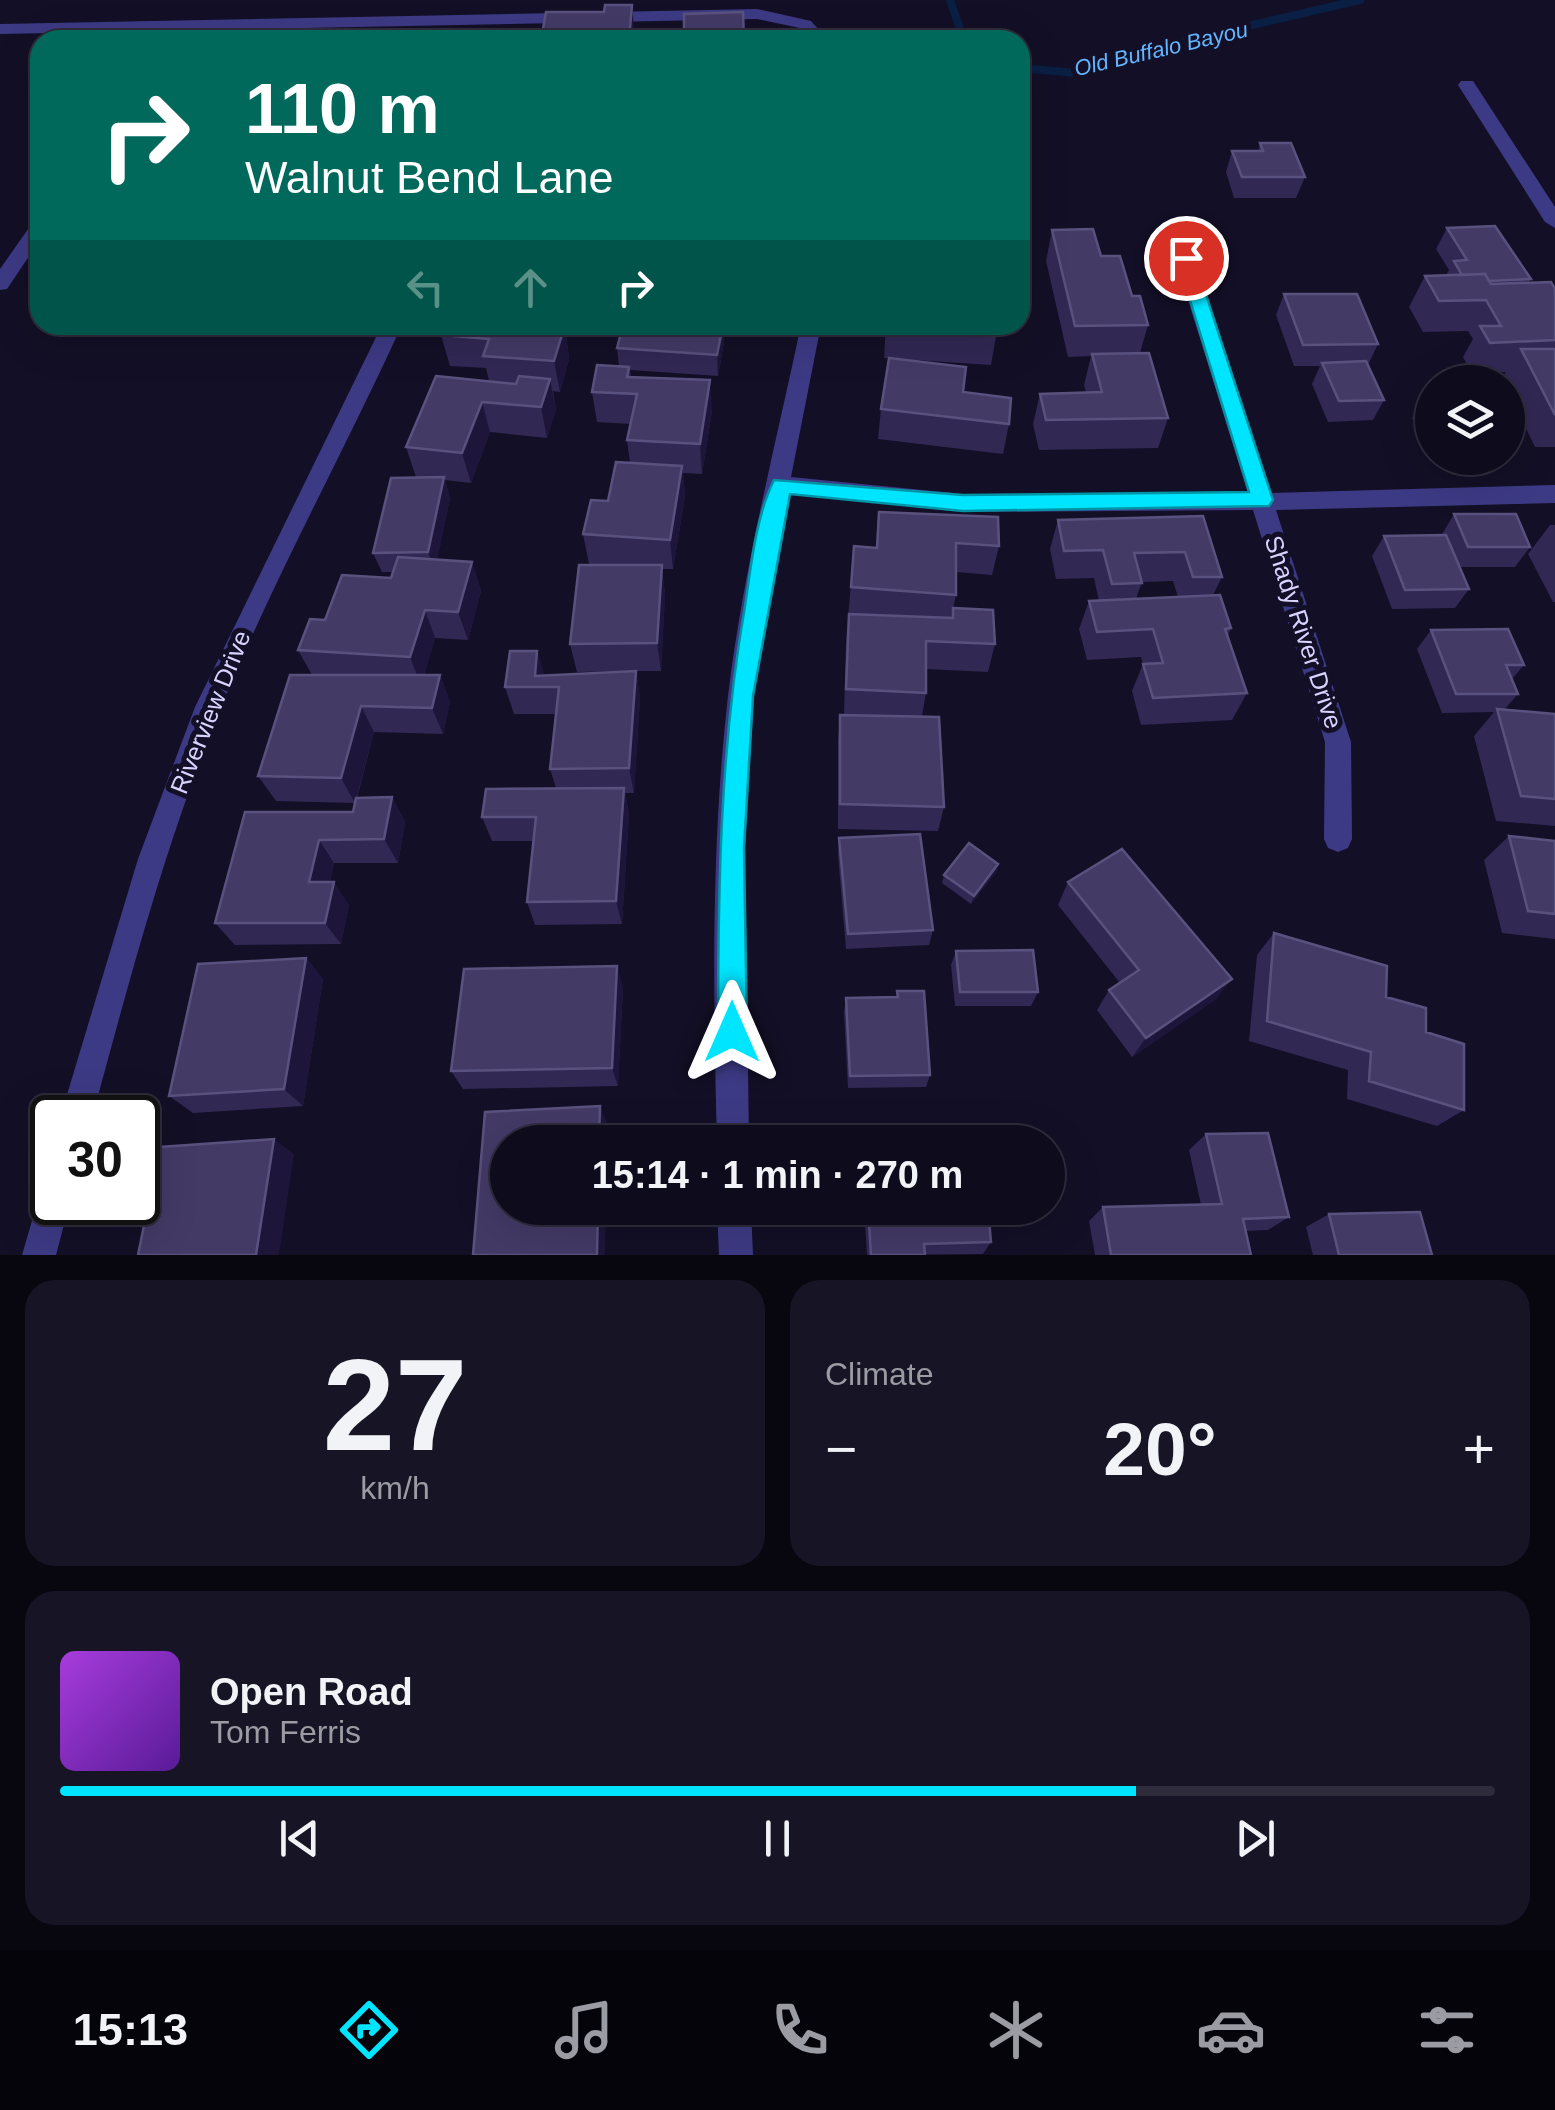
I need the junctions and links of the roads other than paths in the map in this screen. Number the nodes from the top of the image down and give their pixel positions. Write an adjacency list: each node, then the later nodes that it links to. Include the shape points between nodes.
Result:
1 (482, 19): 3 (street); 4 (street); 5 (street, via 756,14)
2 (0, 30): 6 (street)
3 (220, 30)
4 (480, 30)
5 (810, 30)
6 (30, 31)
7 (1466, 85): 8 (street)
8 (1555, 222)
9 (30, 240): 11 (street)
10 (1186, 258): 16 (street, Shady River Drive)
11 (0, 284)
12 (387, 335): 18 (street, Riverview Drive, via 208,706 137,897)
13 (809, 335): 14 (street)
14 (782, 485): 16 (street, via 963,503); 19 (street, via 741,696 731,848)
15 (1555, 494): 16 (street)
16 (1262, 500): 17 (street, Shady River Drive, via 1338,742)
17 (1338, 839)
18 (82, 1095)
19 (734, 1125)
20 (46, 1225): 22 (street)
21 (735, 1225): 23 (street)
22 (38, 1255)
23 (736, 1255)

